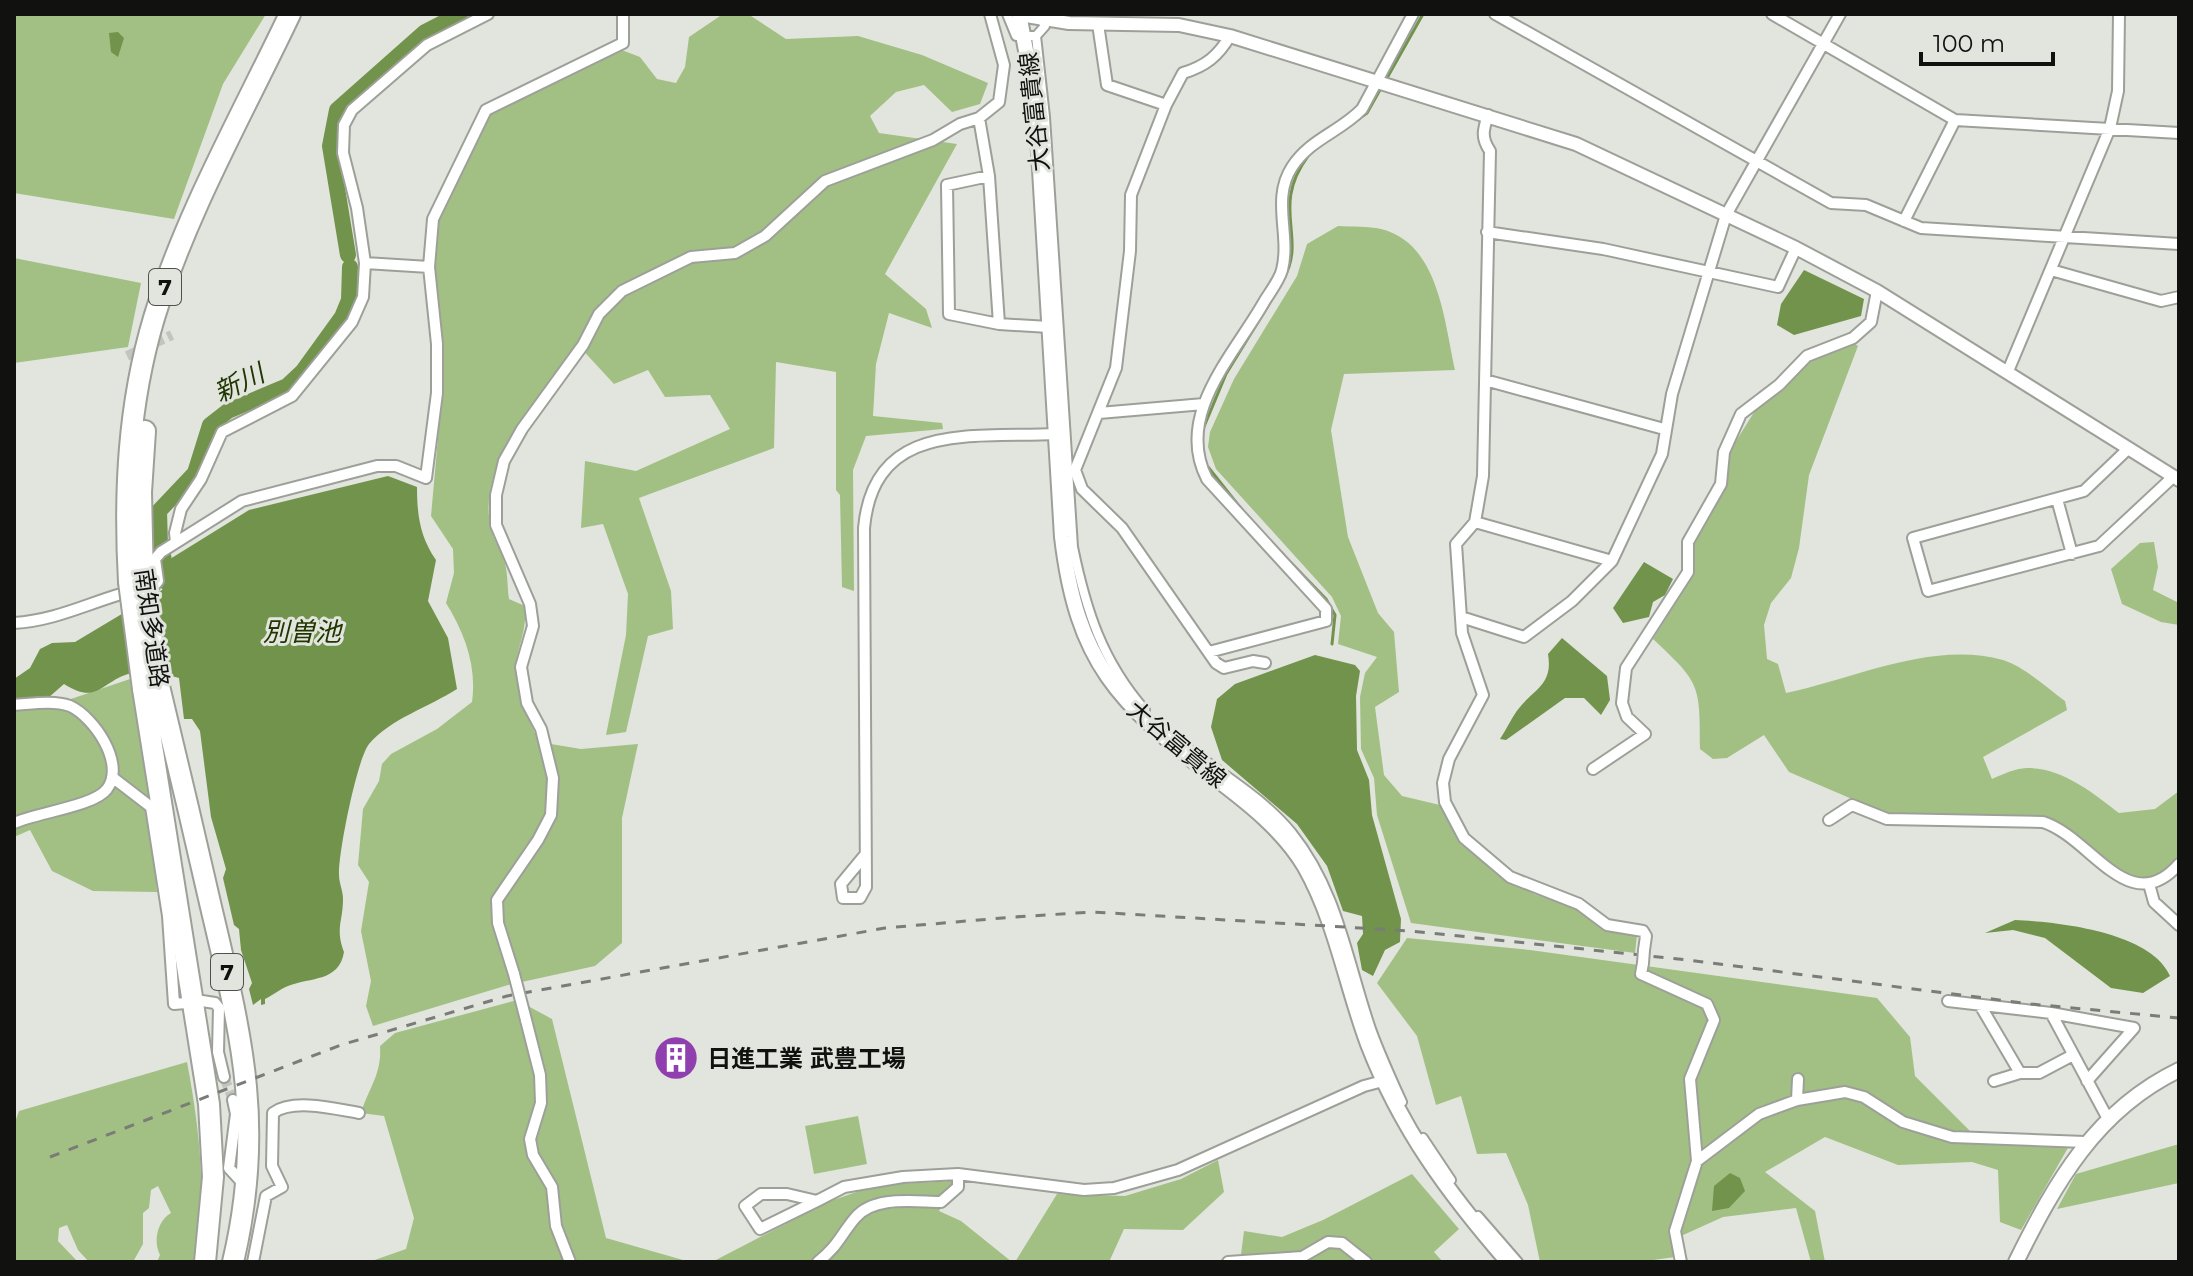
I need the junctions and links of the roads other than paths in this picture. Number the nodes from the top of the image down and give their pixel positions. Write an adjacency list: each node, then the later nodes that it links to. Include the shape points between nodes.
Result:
1 (290, 14): 54 (highway, 南知多道路 / 7, via 194,218 154,320 129,451 126,504)
2 (303, 14): 54 (highway, 南知多道路 / 7, via 204,225 170,314 147,408)
3 (488, 14): 33 (street, via 427,45 352,110 344,125 343,153)
4 (623, 14): 34 (street, via 623,43 486,110 433,219)
5 (990, 14): 21 (street, via 1004,65 1004,88 999,102)
6 (1007, 14): 15 (street, via 1016,36)
7 (1017, 14): 13 (street); 15 (main road, 大谷富貴線)
8 (1413, 14): 18 (street)
9 (1495, 14): 25 (street)
10 (1772, 14): 17 (street)
11 (1840, 14): 17 (street)
12 (2119, 14): 23 (street, via 2118,91)
13 (1040, 16): 14 (street); 15 (street, via 1045,26)
14 (1098, 24): 16 (street, via 1169,24); 19 (street, via 1107,85)
15 (1031, 36): 40 (main road, 大谷富貴線); 99 (street, via 1045,117 1073,547 1085,608 1125,687 1154,720 1255,797 1291,832 1317,870 1371,1028 1409,1118 1468,1204)
16 (1230, 36): 18 (street); 19 (street, via 1220,53 1183,73)
17 (1823, 43): 22 (street); 25 (street)
18 (1376, 83): 20 (street); 43 (street, via 1351,120 1306,148 1291,169 1282,195 1281,272)
19 (1166, 105): 44 (street, via 1131,195 1116,368)
20 (1488, 115): 27 (street, via 1576,144); 29 (street, via 1483,131 1490,151)
21 (979, 118): 26 (street); 94 (street, bridge, via 825,181 765,236 735,253 691,257 622,291 599,314 504,461 496,525 530,604 533,626 521,667 527,703 541,729 553,778 551,815 497,900 498,923 540,1075 541,1103 531,1147 552,1187 556,1226)
22 (1955, 120): 23 (street); 28 (street)
23 (2110, 128): 24 (street); 30 (street)
24 (2179, 133)
25 (1756, 162): 27 (street); 28 (street, via 1831,203 1866,205)
26 (989, 176): 39 (street); 39 (street, via 947,185 949,314)
27 (1726, 215): 32 (street); 36 (street)
28 (1904, 221): 30 (street, via 1921,228)
29 (1487, 232): 36 (street, via 1603,249); 42 (street)
30 (2065, 235): 31 (street); 35 (street)
31 (2179, 244)
32 (1796, 248): 36 (street, via 1778,287); 37 (street)
33 (365, 263): 34 (street); 51 (street, via 358,309 321,364 292,396 222,432 181,509)
34 (429, 267): 51 (street, via 437,393 426,478 396,466 377,466 242,501)
35 (2051, 270): 38 (street, via 2161,301); 41 (street)
36 (1707, 273): 45 (street)
37 (1877, 291): 41 (street); 61 (street, via 1871,322 1853,338 1807,356 1741,414 1724,452 1721,484 1688,542 1688,572 1626,668 1622,703 1627,717 1645,734)
38 (2179, 297)
39 (999, 324): 40 (street)
40 (1049, 327): 46 (main road, 大谷富貴線)
41 (2008, 371): 47 (street)
42 (1485, 380): 45 (street); 50 (street, via 1483,476)
43 (1204, 404): 44 (street); 57 (street, via 1195,439 1197,460 1207,479 1326,609 1326,621)
44 (1099, 413): 57 (street, via 1075,470 1082,489 1122,528)
45 (1664, 429): 53 (street, via 1662,454)
46 (1056, 434): 65 (street, via 944,440 895,456 878,475 867,500 864,528); 79 (main road, 大谷富貴線, via 1066,568 1085,636 1124,701 1149,727 1285,838 1331,924)
47 (2129, 448): 48 (street); 49 (street, via 2084,491)
48 (2176, 478): 52 (street, via 2099,546)
49 (2057, 499): 52 (street); 52 (street, via 1913,538 1928,591)
50 (1475, 522): 53 (street); 55 (street, via 1456,544)
51 (176, 542): 56 (street, via 155,559 158,581 153,587 110,594 69,614)
52 (2072, 554)
53 (1612, 561): 55 (street, via 1572,601 1524,637)
54 (136, 582): 59 (highway, 南知多道路 / 7, bridge)
55 (1461, 617): 87 (street, bridge, via 1483,695 1449,759 1445,802 1464,838 1510,877 1579,904 1607,925 1643,931 1641,974 1707,1004 1713,1024 1690,1079)
56 (14, 623)
57 (1209, 652): 58 (street, via 1224,668)
58 (1265, 663)
59 (151, 688): 91 (highway, 南知多道路 / 7, via 209,1104 213,1177); 92 (highway, 南知多道路 / 7, via 232,991 249,1091 250,1165)
60 (14, 705): 62 (street, via 72,707 101,737)
61 (1593, 769)
62 (112, 777): 64 (street, via 95,798); 71 (street, via 151,807 168,916 174,1004)
63 (1829, 820): 67 (street, via 1852,805 1887,819 2043,822 2061,828 2116,876)
64 (14, 823)
65 (865, 855)
66 (2179, 864): 67 (street, via 2164,881)
67 (2149, 884): 68 (street, via 2154,902)
68 (2179, 925)
69 (202, 1001): 77 (street, via 215,1003 221,1014 218,1052)
70 (1948, 1001): 72 (street)
71 (186, 1003)
72 (1980, 1005): 73 (street); 76 (street)
73 (2051, 1013): 74 (street); 81 (street, via 2134,1028)
74 (2073, 1055): 76 (street, via 2039,1073); 81 (street)
75 (2179, 1070): 85 (main road)
76 (2020, 1073): 80 (street)
77 (224, 1077)
78 (1798, 1079): 83 (street)
79 (1383, 1081): 88 (street, via 1155,1179 1084,1190); 98 (main road, 大谷富貴線, via 1411,1138)
80 (1994, 1081)
81 (2087, 1081): 85 (street)
82 (233, 1100): 89 (street, via 229,1168)
83 (1797, 1100): 86 (street, via 1845,1092 1864,1097 1903,1122 1952,1137); 87 (street, via 1759,1114)
84 (359, 1113): 93 (street, via 276,1109 271,1118 271,1157 282,1187 261,1194)
85 (2108, 1119): 86 (main road)
86 (2085, 1142): 101 (main road, via 2052,1190)
87 (1697, 1161): 100 (street, via 1675,1231)
88 (958, 1174): 90 (street, via 869,1181); 95 (street, via 958,1187 941,1202 885,1201 857,1215 839,1245)
89 (240, 1180)
90 (817, 1201): 90 (street, via 761,1194 745,1206 760,1229)
91 (205, 1262)
92 (233, 1262)
93 (253, 1262)
94 (570, 1262)
95 (818, 1262)
96 (1228, 1262): 97 (street, via 1302,1257 1328,1242 1342,1243)
97 (1366, 1262)
98 (1508, 1262)
99 (1518, 1262)
100 (1681, 1262)
101 (2016, 1262)

